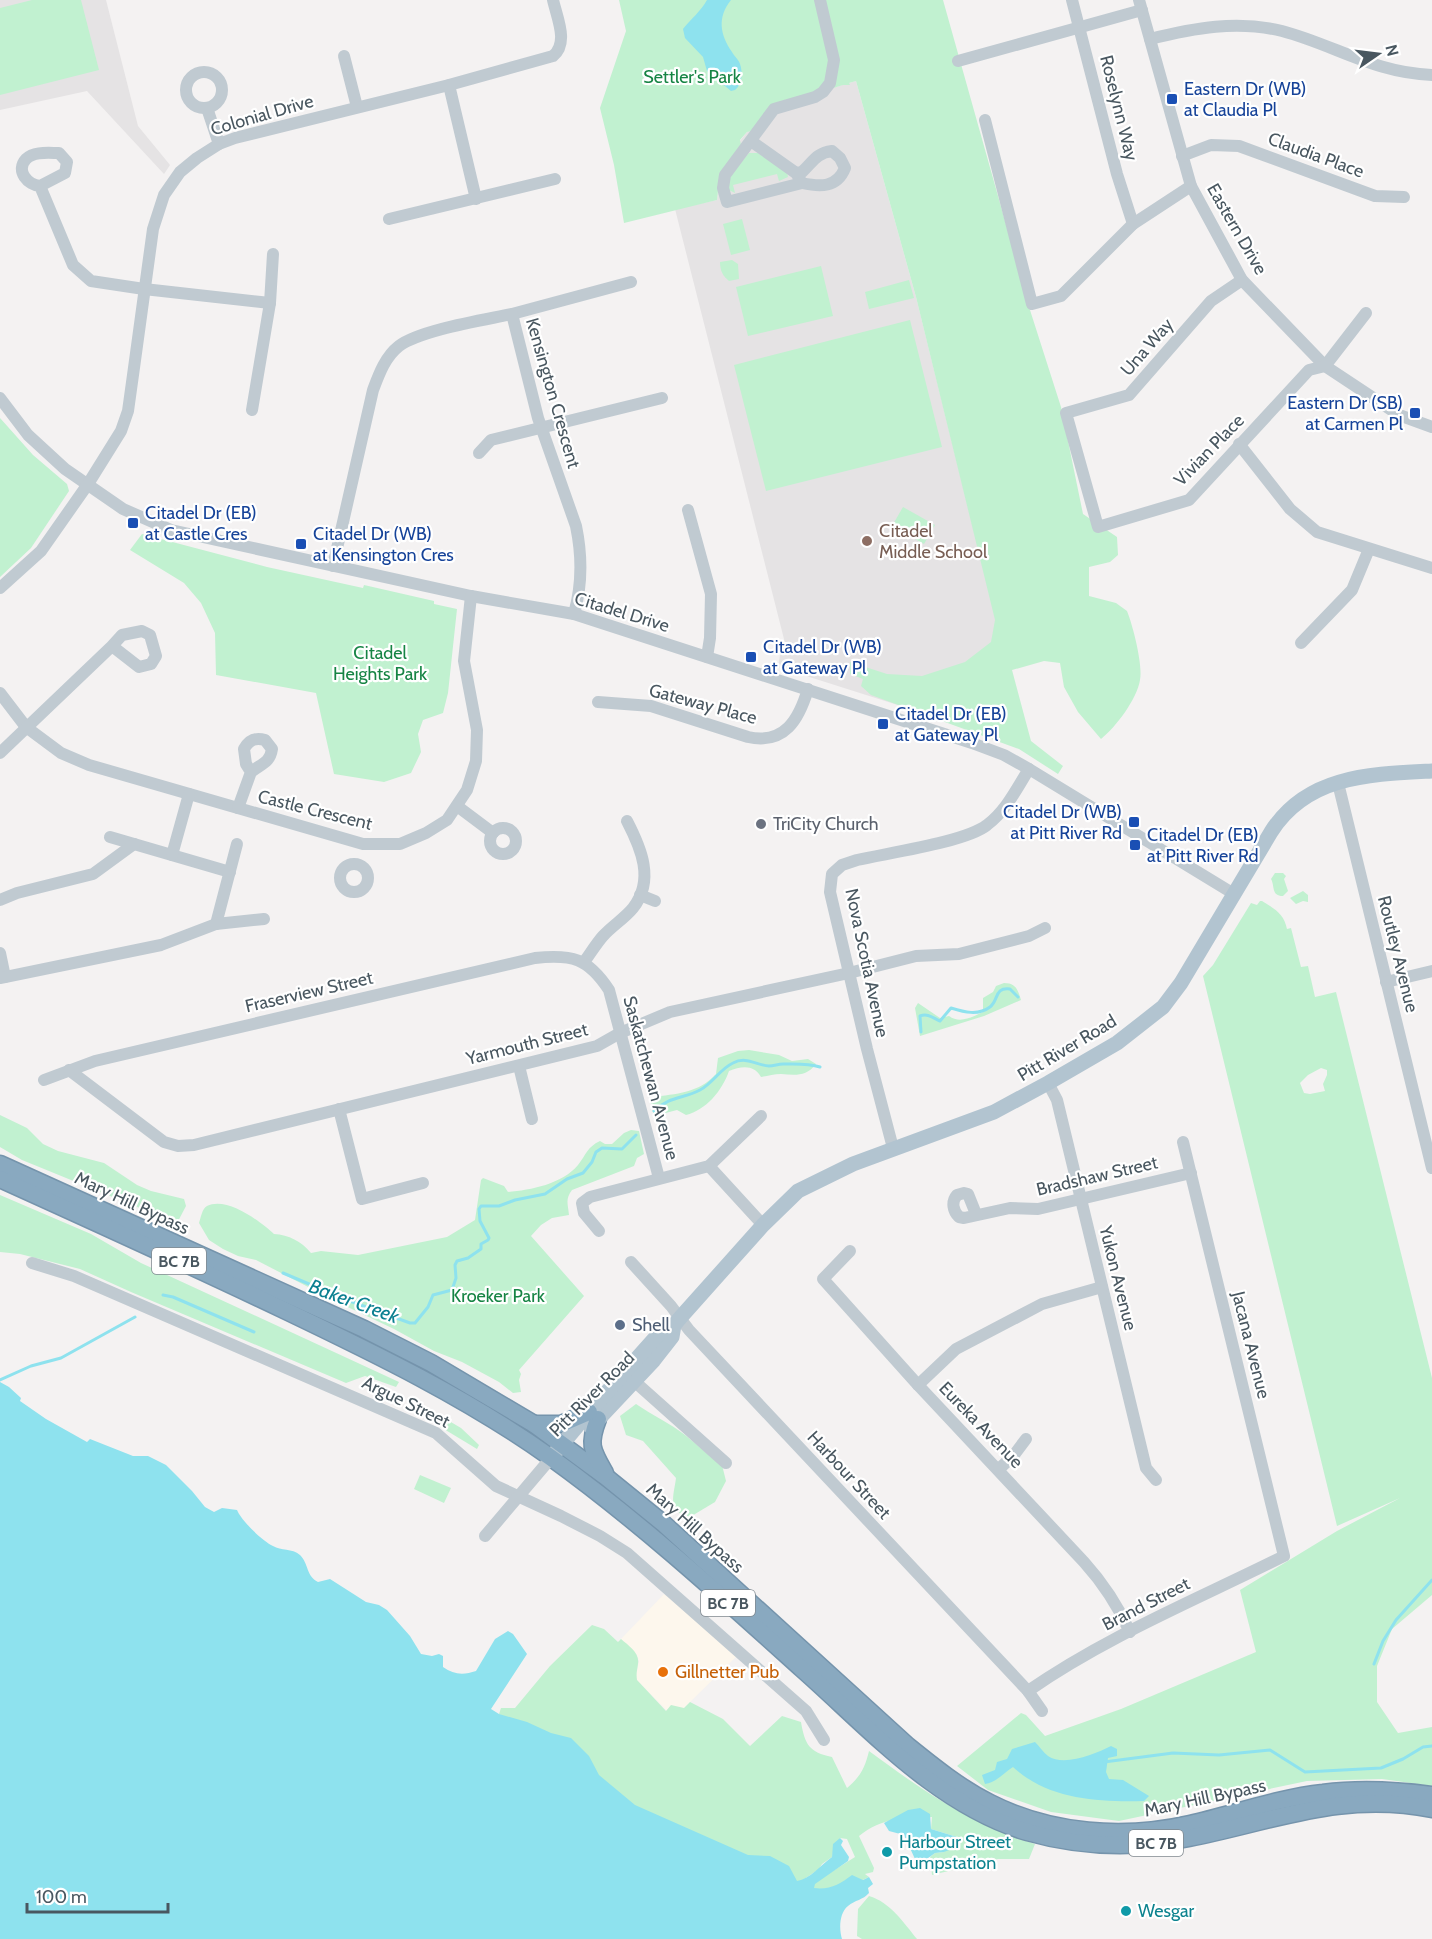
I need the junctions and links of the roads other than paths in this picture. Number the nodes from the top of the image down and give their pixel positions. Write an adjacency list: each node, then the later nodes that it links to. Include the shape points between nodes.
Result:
1 (553, 0): 10 (street, Colonial Drive, via 562,39 553,56)
2 (820, 0): 14 (street, via 834,60 830,83 815,98 774,109)
3 (1072, 0): 5 (street, Roselynn Way)
4 (1140, 5): 5 (street); 6 (street, Eastern Drive)
5 (1079, 26): 8 (street); 23 (street, Roselynn Way)
6 (1150, 39): 9 (street, via 1213,26 1256,27 1284,32 1376,66); 16 (street, Eastern Drive)
7 (344, 56): 11 (street)
8 (958, 61)
9 (1432, 75)
10 (449, 85): 11 (street, Colonial Drive); 21 (street)
11 (357, 107): 15 (street, Colonial Drive)
12 (207, 108): 15 (street)
13 (985, 120): 23 (street, via 1032,304 1061,296)
14 (751, 141): 14 (street, via 799,178 727,202 724,175)
15 (219, 144): 27 (street, Colonial Drive, via 187,165 164,195 153,229)
16 (1182, 156): 19 (street, Eastern Drive); 20 (street, Claudia Place, via 1211,145 1239,146 1375,196)
17 (555, 179): 21 (street)
18 (40, 186): 27 (street, via 73,265 91,281)
19 (1191, 186): 23 (street); 25 (street, Eastern Drive)
20 (1404, 197)
21 (476, 199): 22 (street)
22 (389, 219)
23 (1133, 224)
24 (273, 254): 28 (street)
25 (1242, 280): 31 (street, Eastern Drive); 41 (street, Una Way, via 1211,301 1129,395 1066,413)
26 (631, 282): 30 (street)
27 (144, 290): 28 (street); 39 (street, Colonial Drive, via 125,421)
28 (270, 303): 34 (street)
29 (1366, 313): 31 (street)
30 (512, 314): 35 (street, Kensington Crescent); 43 (street, Kensington Crescent, via 416,337 398,346 382,366 373,390)
31 (1325, 366): 36 (street, Eastern Drive, via 1399,415); 37 (street, Vivian Place, via 1309,370)
32 (0, 398): 39 (street, Citadel Drive, via 28,435)
33 (662, 398): 35 (street)
34 (252, 410)
35 (541, 427): 38 (street, via 490,440); 47 (street, Kensington Crescent, via 576,526 579,597)
36 (1432, 428)
37 (1239, 444): 41 (street, Vivian Place, via 1189,500); 42 (street, via 1290,509 1317,532)
38 (479, 453)
39 (88, 484): 43 (street, Citadel Drive, via 123,509 171,530); 45 (street, via 41,551)
40 (688, 510): 50 (street, via 711,594)
41 (1098, 527)
42 (1369, 549): 44 (street); 48 (street, via 1352,590)
43 (333, 566): 46 (street, Citadel Drive)
44 (1432, 568)
45 (0, 588)
46 (471, 596): 47 (street, Citadel Drive); 61 (street, Castle Crescent, via 464,661 477,730 476,761)
47 (574, 614): 50 (street, Citadel Drive)
48 (1301, 643)
49 (112, 646): 54 (street)
50 (707, 657): 51 (street, Citadel Drive)
51 (808, 689): 53 (street, Gateway Place, via 794,723 779,734 762,739 651,706); 56 (street, Citadel Drive, via 972,742)
52 (0, 693): 54 (street, Castle Crescent)
53 (598, 702)
54 (26, 727): 55 (street); 60 (street, Castle Crescent, via 61,753 89,765)
55 (0, 753)
56 (1029, 769): 72 (street, Citadel Drive); 82 (street, Nova Scotia Avenue, via 1003,809 978,831 857,860 832,874 830,892)
57 (1432, 771): 59 (main road, Pitt River Road, via 1378,774)
58 (252, 772): 62 (street)
59 (1338, 783): 72 (main road, Pitt River Road, via 1305,796 1282,816); 84 (street, Routley Avenue)
60 (189, 794): 62 (street, Castle Crescent); 69 (street)
61 (457, 806): 64 (street); 68 (street, Castle Crescent, via 447,820 418,837 400,844)
62 (238, 808): 68 (street, Castle Crescent)
63 (627, 821): 73 (street, via 645,868)
64 (493, 833)
65 (110, 837): 66 (street)
66 (134, 844): 69 (street); 74 (street, via 93,874)
67 (237, 844): 71 (street)
68 (363, 844): 70 (street)
69 (172, 855): 71 (street)
70 (356, 864)
71 (230, 872): 77 (street)
72 (1234, 894): 89 (main road, Pitt River Road, via 1163,1007 1104,1053)
73 (640, 895): 75 (street); 80 (street, via 634,907 602,937)
74 (0, 900)
75 (655, 901)
76 (264, 919): 77 (street)
77 (216, 924): 83 (street, via 161,945)
78 (1045, 928): 82 (street, Yarmouth Street, via 1029,936 959,954 916,956)
79 (0, 953): 83 (street)
80 (584, 962): 85 (street, Saskatchewan Avenue, via 597,971 609,990); 87 (street, Fraserview Street, via 557,956 535,958 106,1058)
81 (1432, 971): 84 (street)
82 (849, 974): 85 (street, Yarmouth Street, via 670,1012); 94 (street, Nova Scotia Avenue)
83 (2, 977)
84 (1386, 982): 97 (street, Routley Avenue)
85 (620, 1033): 86 (street, Yarmouth Street, via 597,1046); 99 (street, Saskatchewan Avenue)
86 (519, 1066): 90 (street, Yarmouth Street); 92 (street)
87 (69, 1070): 88 (street, Fraserview Street); 90 (street, Yarmouth Street, via 164,1142 178,1146)
88 (44, 1080)
89 (1048, 1083): 94 (main road, Pitt River Road, via 993,1112); 102 (street, Yukon Avenue, via 1056,1100)
90 (339, 1109): 101 (street, via 362,1199)
91 (761, 1116): 96 (street)
92 (532, 1119)
93 (1183, 1142): 98 (street, Jacana Avenue)
94 (893, 1148): 104 (main road, Pitt River Road, via 805,1187)
95 (0, 1164): 115 (highway, Mary Hill Bypass / BC 7B, via 364,1329 441,1368)
96 (709, 1166): 99 (street); 104 (street)
97 (1432, 1168)
98 (1191, 1173): 102 (street, Bradshaw Street); 125 (street, Jacana Avenue)
99 (659, 1178): 105 (street, via 590,1197 582,1203 584,1213)
100 (0, 1179): 118 (highway, Mary Hill Bypass / BC 7B, via 405,1369)
101 (423, 1183)
102 (1080, 1199): 103 (street, Bradshaw Street, via 1038,1209); 109 (street, Yukon Avenue)
103 (976, 1214)
104 (763, 1226): 110 (main road, Pitt River Road)
105 (599, 1231)
106 (850, 1251): 113 (street, Eureka Avenue, via 823,1279)
107 (631, 1262): 110 (street, Harbour Street)
108 (32, 1263): 123 (street, Argue Street, via 74,1276 429,1429 489,1481)
109 (1102, 1287): 113 (street, via 1050,1301 956,1349); 122 (street, Yukon Avenue, via 1146,1468)
110 (677, 1321): 111 (main road, Pitt River Road, via 664,1328); 112 (main road, Pitt River Road, via 672,1337); 127 (street, Harbour Street)
111 (631, 1365): 112 (main road); 114 (main road, Pitt River Road)
112 (634, 1381): 114 (main road, Pitt River Road); 119 (street)
113 (918, 1384): 120 (street, Eureka Avenue)
114 (593, 1415): 115 (highway, via 561,1424); 117 (main road, Pitt River Road); 121 (highway, via 592,1445)
115 (534, 1424): 117 (highway, Mary Hill Bypass / BC 7B)
116 (1026, 1439): 120 (street)
117 (565, 1446): 118 (main road, Pitt River Road); 121 (highway, Mary Hill Bypass / BC 7B)
118 (551, 1458): 123 (street, Pitt River Road); 131 (highway, Mary Hill Bypass / BC 7B, via 669,1552 898,1755 950,1794 1013,1827 1052,1838 1119,1847 1189,1839 1322,1806 1380,1802)
119 (726, 1463)
120 (999, 1469): 126 (street, Eureka Avenue, via 1102,1583)
121 (606, 1477): 130 (highway, Mary Hill Bypass / BC 7B, via 664,1524 947,1777 990,1803 1027,1818 1090,1831 1152,1831 1322,1793 1382,1789)
122 (1156, 1480)
123 (519, 1496): 124 (street, Pitt River Road); 129 (street, Argue Street, via 600,1536 636,1560 806,1711)
124 (485, 1536)
125 (1284, 1556): 126 (street, Brand Street)
126 (1130, 1632): 127 (street, Brand Street)
127 (1028, 1691): 128 (street, Harbour Street)
128 (1041, 1710)
129 (824, 1740)
130 (1432, 1796)
131 (1432, 1809)

